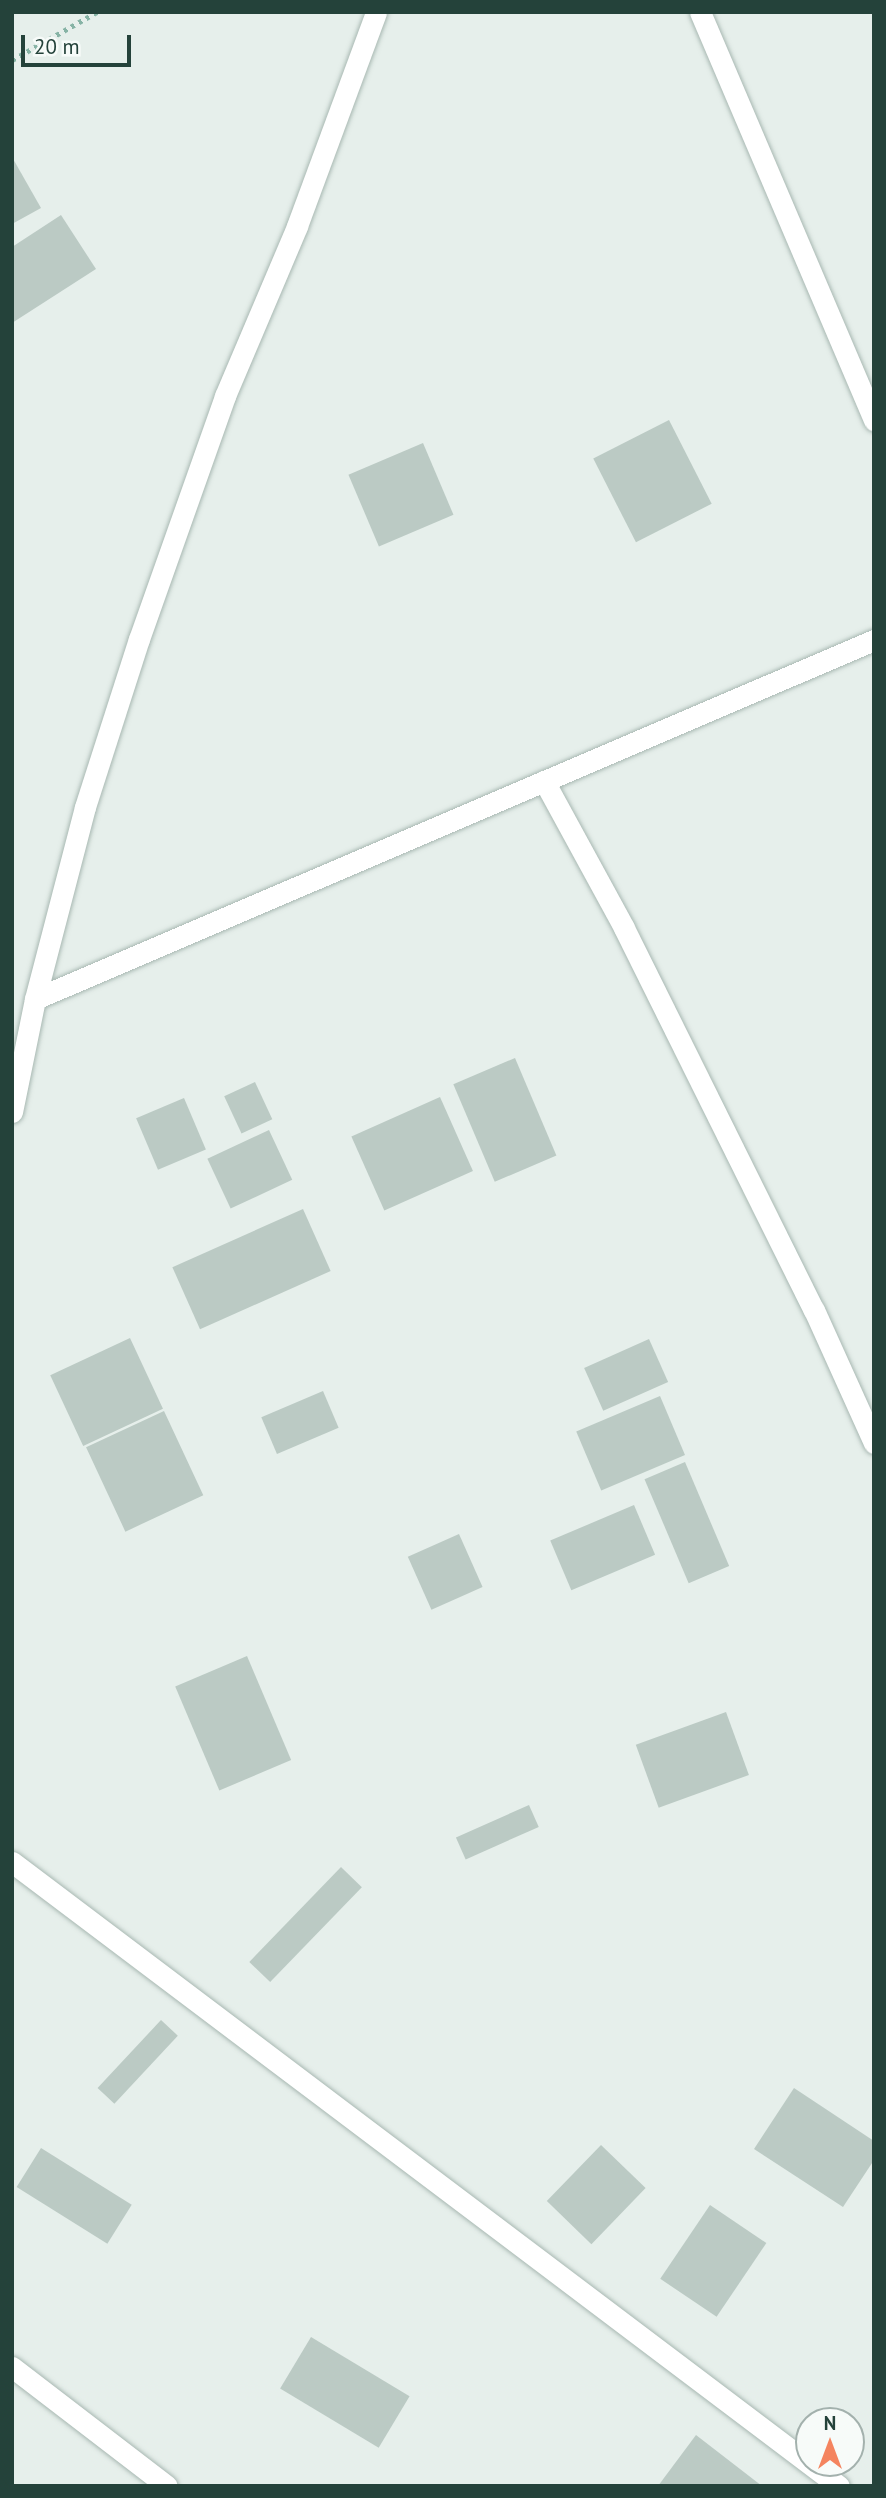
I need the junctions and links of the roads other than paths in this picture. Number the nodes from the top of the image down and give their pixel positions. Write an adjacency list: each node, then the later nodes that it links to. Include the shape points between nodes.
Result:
1 (376, 12): 6 (street, via 297,226 225,396 139,639 85,807)
2 (700, 12): 3 (street)
3 (874, 420)
4 (874, 640): 5 (street)
5 (544, 781): 6 (street); 8 (street, via 624,928 814,1310)
6 (34, 999): 7 (street)
7 (12, 1112)
8 (874, 1443)
9 (12, 1861): 12 (street)
10 (12, 2367): 11 (street)
11 (167, 2486)
12 (839, 2486)

